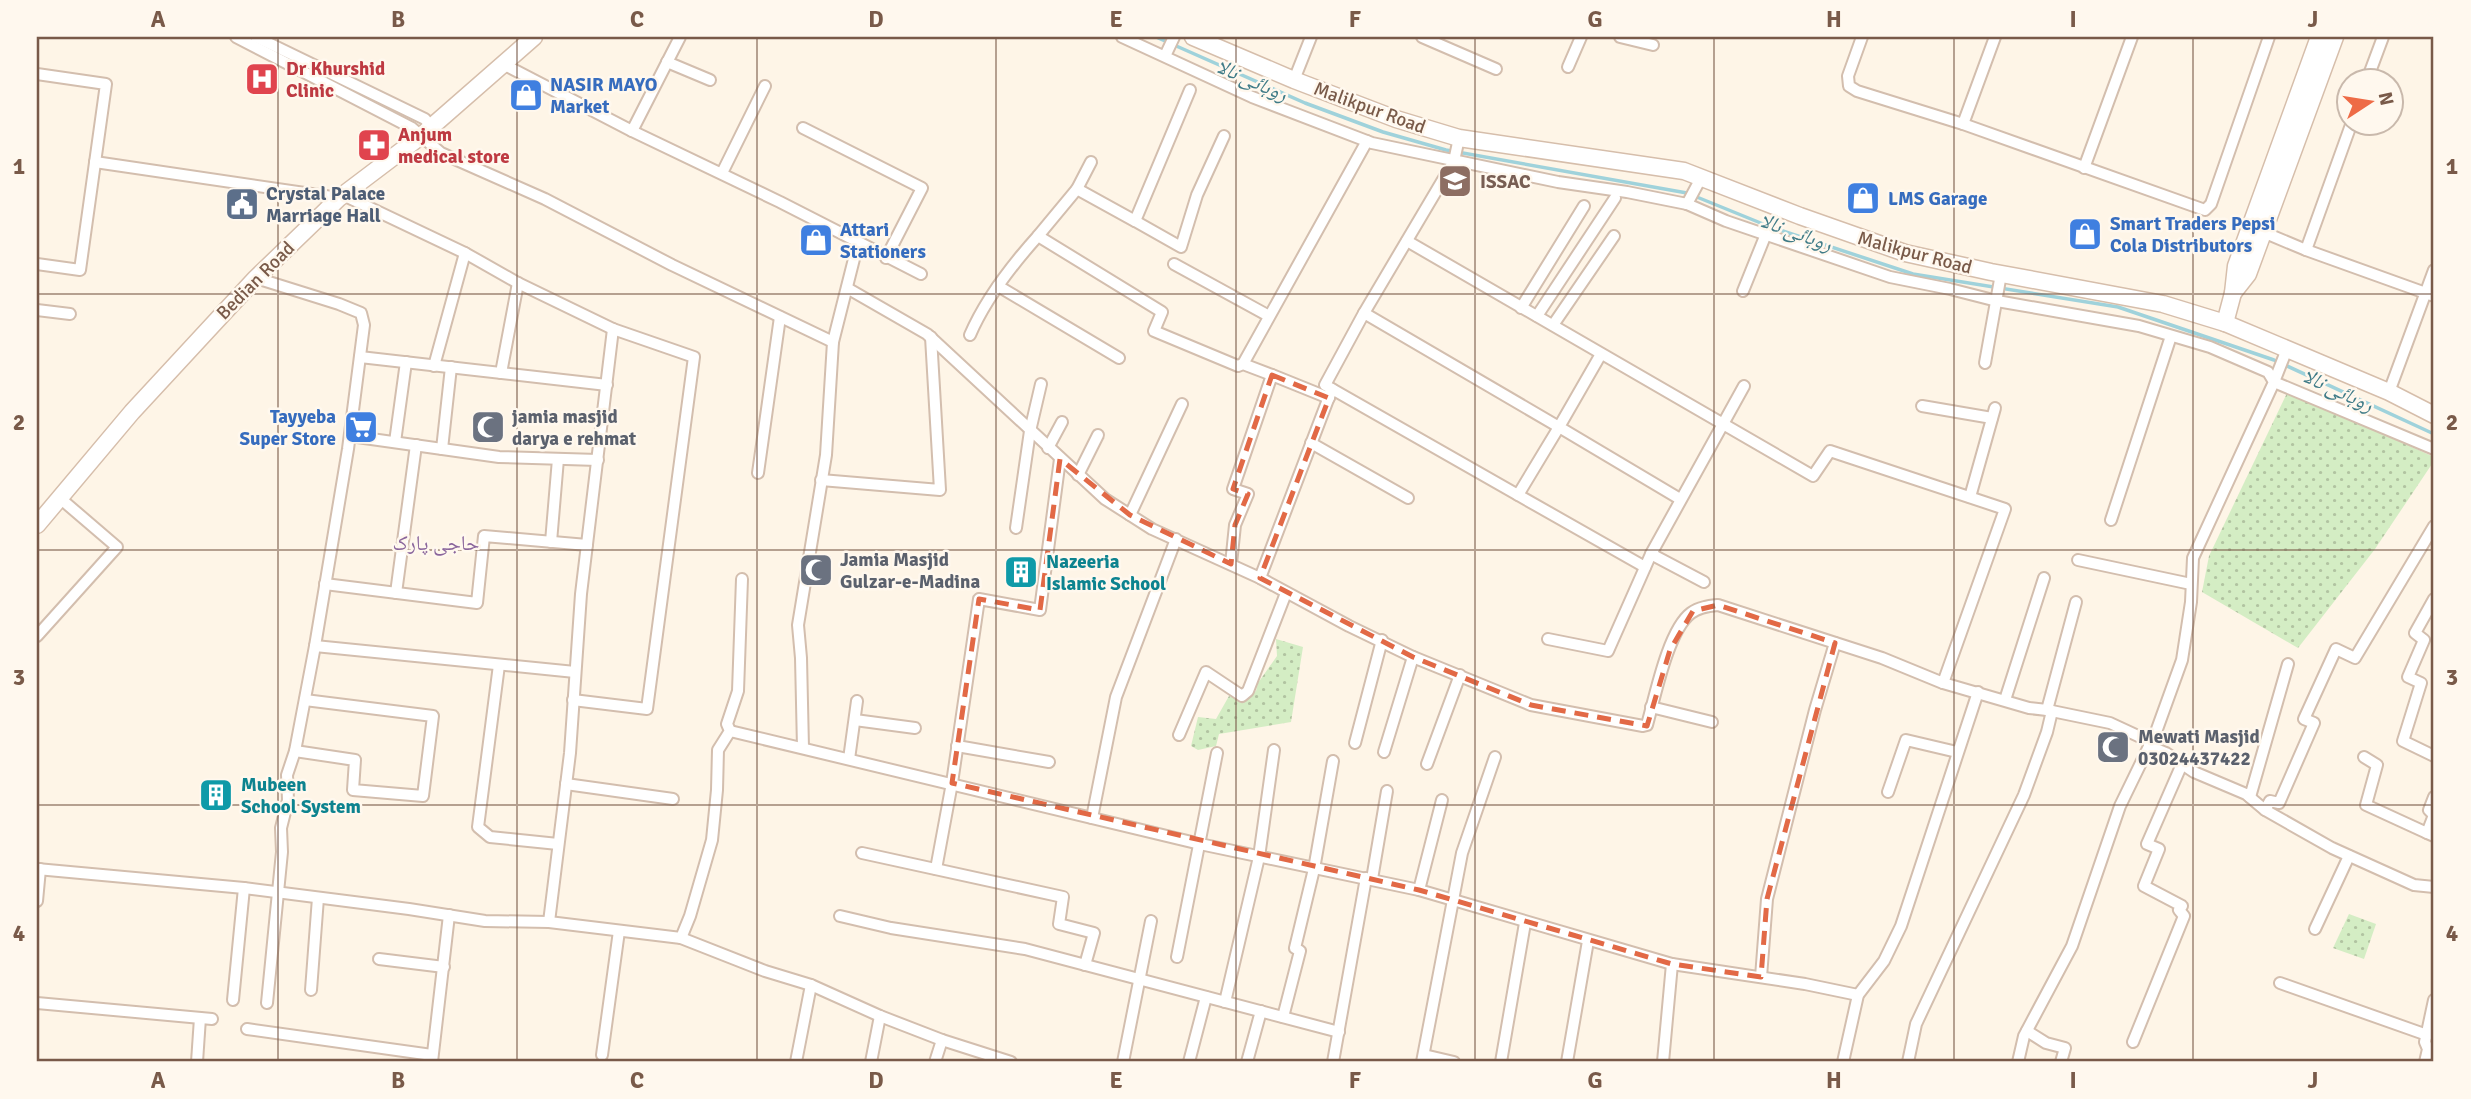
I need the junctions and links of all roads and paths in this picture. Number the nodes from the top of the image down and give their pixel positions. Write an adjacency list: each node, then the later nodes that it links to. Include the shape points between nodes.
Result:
1 (236, 37): 31 (street)
2 (256, 37): 31 (street)
3 (680, 37): 21 (street)
4 (1122, 37): 20 (street)
5 (1194, 37): 28 (street, Malikpur Road)
6 (1311, 37): 28 (street)
7 (1422, 37): 25 (street)
8 (1581, 37): 24 (street)
9 (1620, 37): 19 (street)
10 (1862, 37): 32 (street, via 1848,76 1849,86)
11 (1995, 37): 32 (street)
12 (2132, 37): 43 (street)
13 (2269, 37): 43 (street, via 2211,204 2205,209)
14 (2319, 37): 71 (street, via 2236,266)
15 (2335, 37): 52 (street)
16 (2383, 37): 23 (street)
17 (1174, 38): 20 (street)
18 (526, 39): 22 (street, Bedian Road)
19 (1653, 45)
20 (1166, 54): 38 (street, via 1252,97)
21 (667, 62): 27 (street); 35 (street)
22 (503, 64): 34 (street, Bedian Road); 35 (street)
23 (2372, 66)
24 (1568, 67)
25 (1496, 69)
26 (37, 75): 41 (street, via 106,83)
27 (710, 80)
28 (1294, 80): 39 (street, Malikpur Road)
29 (765, 86): 44 (street)
30 (1190, 90): 51 (street)
31 (355, 91): 34 (street, via 412,128)
32 (1963, 124): 43 (street)
33 (803, 128): 60 (street, via 922,188)
34 (426, 131): 47 (street, Bedian Road); 80 (street, via 441,153)
35 (632, 131): 44 (street)
36 (1224, 136): 51 (street, via 1197,195 1181,247)
37 (2347, 136): 58 (street)
38 (1367, 141): 40 (street); 78 (street)
39 (1458, 141): 40 (street); 45 (street, Malikpur Road, via 1684,171)
40 (1454, 161): 49 (street); 56 (street)
41 (95, 162): 47 (street); 61 (street, via 80,270)
42 (1091, 162): 46 (street)
43 (2084, 168)
44 (722, 173): 57 (street)
45 (1699, 183): 49 (street); 66 (street, Malikpur Road, via 1905,253)
46 (1077, 189): 51 (street); 54 (street)
47 (341, 196): 59 (street); 65 (street, Bedian Road)
48 (1615, 198): 79 (street)
49 (1689, 202): 53 (street)
50 (1584, 206): 74 (street)
51 (1135, 221)
52 (2263, 232): 58 (street); 71 (street, via 2248,274)
53 (1766, 234): 70 (street); 73 (street, via 1890,277)
54 (1038, 236): 68 (street); 94 (street, via 1162,312 1154,331 1238,366)
55 (1614, 236): 82 (street)
56 (1407, 241): 74 (street); 76 (street)
57 (858, 243): 60 (street); 69 (street)
58 (2306, 250): 72 (street)
59 (465, 253): 67 (street); 95 (street)
60 (886, 258): 64 (street)
61 (37, 264)
62 (1174, 264): 78 (street)
63 (2434, 270): 72 (street)
64 (921, 274)
65 (256, 278): 90 (street, via 361,313); 128 (street, Bedian Road, via 132,412)
66 (2001, 278): 73 (street); 81 (street, Malikpur Road, via 2163,304)
67 (518, 283): 83 (street); 97 (street)
68 (998, 286): 84 (street); 91 (street)
69 (847, 288): 86 (street); 87 (street)
70 (1743, 291)
71 (2234, 293): 81 (street)
72 (2430, 294): 103 (street)
73 (1997, 301): 85 (street); 93 (street)
74 (1521, 308): 79 (street)
75 (37, 310): 77 (street)
76 (1364, 313): 104 (street, via 1325,385); 110 (street)
77 (70, 314)
78 (1269, 316): 94 (street)
79 (1537, 316): 82 (street)
80 (780, 317): 87 (street); 123 (street)
81 (2225, 323): 88 (street, Malikpur Road)
82 (1553, 325): 89 (street)
83 (613, 329): 101 (street); 166 (street, via 694,357 647,709)
84 (970, 335)
85 (2171, 336): 99 (street, via 2269,372); 132 (street)
86 (931, 337): 111 (street); 125 (street, via 940,490)
87 (833, 342): 125 (street)
88 (2286, 352): 99 (street); 103 (street, Malikpur Road)
89 (1601, 354): 109 (street); 110 (street)
90 (360, 357): 92 (street); 113 (street)
91 (1119, 358)
92 (406, 362): 95 (street); 114 (street)
93 (1984, 363)
94 (1243, 364): 98 (street)
95 (434, 366): 96 (street)
96 (450, 367): 97 (street); 118 (street)
97 (501, 373): 101 (street)
98 (1272, 375): 104 (street); 141 (street, via 1233,489 1248,494 1235,525)
99 (2274, 382): 119 (street); 148 (street, via 2193,558)
100 (1041, 384): 111 (street)
101 (607, 385): 122 (street)
102 (1744, 386): 109 (street)
103 (2389, 392): 107 (street, Malikpur Road)
104 (1331, 393): 115 (street); 126 (street)
105 (1182, 404): 131 (street)
106 (1922, 406): 127 (street, via 1993,413)
107 (2434, 415)
108 (1062, 422): 117 (street)
109 (1723, 426): 127 (street, via 1813,476 1830,451); 130 (street)
110 (1559, 427): 126 (street); 130 (street)
111 (1030, 431): 117 (street); 135 (street)
112 (1098, 435): 124 (street)
113 (350, 436): 114 (street); 147 (street)
114 (396, 442): 116 (street)
115 (1311, 443): 129 (street); 143 (street)
116 (416, 445): 118 (street); 149 (street)
117 (1048, 448): 121 (street)
118 (442, 449): 120 (street)
119 (2434, 449)
120 (558, 459): 122 (street); 137 (street)
121 (1060, 459): 124 (street); 178 (street, via 1040,610 979,599)
122 (598, 460): 138 (street)
123 (758, 474)
124 (1078, 475): 131 (street)
125 (821, 480): 179 (street, via 798,625)
126 (1518, 495): 142 (street)
127 (1970, 497): 163 (street, via 2005,509)
128 (61, 499): 133 (street, Bedian Road); 153 (street, via 117,547)
129 (1408, 499)
130 (1680, 499): 139 (street)
131 (1130, 515): 136 (street)
132 (2111, 520)
133 (37, 525)
134 (2434, 526): 201 (street, via 2355,658 2336,649 2304,719 2314,723 2279,803 2270,801)
135 (1016, 528)
136 (1176, 539): 141 (street); 203 (street, via 1116,697)
137 (551, 542): 138 (street); 149 (street, via 484,536 477,603)
138 (587, 545): 161 (street)
139 (1651, 555): 142 (street); 146 (street)
140 (2078, 560): 148 (street)
141 (1231, 564): 143 (street)
142 (1645, 567): 154 (street, via 1608,651)
143 (1260, 578): 150 (street)
144 (2044, 578): 167 (street)
145 (742, 579): 174 (street, via 738,691 727,724)
146 (1704, 582)
147 (325, 584): 149 (street); 157 (street)
148 (2191, 584): 177 (street, via 2182,660)
149 (396, 593)
150 (1286, 593): 155 (street); 175 (street, via 1248,691 1242,696 1206,672)
151 (2434, 599): 187 (street, via 2415,633 2424,640 2408,677 2421,683 2403,741)
152 (2076, 602): 170 (street)
153 (37, 636)
154 (1548, 639)
155 (1382, 640): 158 (street); 176 (street)
156 (1835, 643): 163 (street); 169 (street, via 1732,608 1718,605 1693,611 1682,622); 235 (street, via 1767,900)
157 (315, 646): 160 (street); 165 (street)
158 (1413, 657): 162 (street); 182 (street)
159 (2288, 664): 197 (street)
160 (499, 665): 161 (street); 205 (street, via 478,827 490,837)
161 (575, 672): 166 (street)
162 (1460, 674): 169 (street, via 1531,705 1643,726); 191 (street)
163 (1943, 683): 164 (street)
164 (1978, 692): 167 (street); 183 (street)
165 (305, 699): 181 (street); 181 (street, via 433,716 422,796 353,790 355,760)
166 (573, 700): 194 (street)
167 (2006, 700): 170 (street)
168 (857, 701): 171 (street)
169 (1651, 707): 172 (street)
170 (2050, 710): 177 (street, via 2110,723); 273 (street, via 2047,732 2024,795 1916,1024)
171 (855, 720): 173 (street); 188 (street)
172 (1712, 722)
173 (915, 728)
174 (730, 731): 179 (street); 228 (street, via 718,750 712,840)
175 (1179, 735)
176 (1355, 743)
177 (2150, 744): 192 (street); 251 (street, via 2120,806 2072,946)
178 (957, 746): 190 (street); 193 (street)
179 (803, 748): 188 (street)
180 (1275, 750): 209 (street)
181 (295, 751): 217 (street, via 287,775)
182 (1384, 752)
183 (1957, 752): 196 (street, via 1906,740); 240 (street, via 1901,926 1884,961)
184 (1217, 753): 206 (street)
185 (1495, 757): 220 (street, via 1462,853)
186 (2364, 757): 204 (street, via 2377,765 2366,806)
187 (2434, 757)
188 (849, 759): 193 (street)
189 (1333, 761): 212 (street)
190 (1049, 762)
191 (1427, 764)
192 (2182, 764): 197 (street); 255 (street, via 2147,844 2159,849 2144,886 2182,906 2179,910 2184,916)
193 (952, 783): 203 (street); 211 (street)
194 (566, 784): 199 (street); 205 (street)
195 (1387, 791): 213 (street)
196 (1888, 792)
197 (2250, 797): 201 (street)
198 (2434, 797): 202 (street, via 2429,810)
199 (673, 799)
200 (1442, 800): 216 (street)
201 (2265, 810): 208 (street)
202 (2434, 815): 204 (street)
203 (1092, 818): 206 (street)
204 (2431, 834)
205 (558, 844): 224 (street)
206 (1200, 844): 209 (street); 230 (street)
207 (862, 853): 211 (street)
208 (2349, 856): 214 (street, via 2414,885); 226 (street)
209 (1259, 858): 212 (street); 244 (street)
210 (38, 869): 215 (street); 219 (street)
211 (936, 869): 233 (street, via 1063,897 1059,925 1094,933)
212 (1314, 869): 213 (street); 249 (street)
213 (1369, 878): 216 (street); 252 (street)
214 (2434, 887)
215 (244, 888): 217 (street); 242 (street)
216 (1419, 890): 220 (street)
217 (277, 892): 218 (street); 246 (street)
218 (318, 898): 221 (street); 239 (street)
219 (37, 901)
220 (1452, 901): 225 (street); 257 (street)
221 (449, 915): 224 (street); 234 (street)
222 (839, 916): 233 (street)
223 (1151, 921): 236 (street)
224 (549, 922): 227 (street)
225 (1525, 923): 229 (street); 269 (street)
226 (2315, 929)
227 (619, 931): 228 (street); 256 (street)
228 (681, 938): 238 (street)
229 (1588, 941): 232 (street); 270 (street)
230 (1177, 957)
231 (379, 959): 234 (street)
232 (1672, 964): 235 (street); 271 (street)
233 (1085, 965): 236 (street)
234 (444, 967): 258 (street)
235 (1761, 977): 240 (street)
236 (1139, 979): 241 (street); 264 (street)
237 (2280, 983): 253 (street)
238 (811, 985): 248 (street); 260 (street)
239 (311, 990)
240 (1858, 995): 272 (street)
241 (1206, 997): 244 (street); 265 (street)
242 (233, 1000)
243 (2434, 1000): 253 (street)
244 (1226, 1002): 247 (street)
245 (37, 1003): 259 (street, via 206,1018)
246 (267, 1003)
247 (1261, 1011): 249 (street); 266 (street)
248 (880, 1016): 254 (street); 261 (street)
249 (1283, 1017): 252 (street)
250 (247, 1029): 258 (street)
251 (2027, 1031): 274 (street); 275 (street, via 2046,1044 2065,1048)
252 (1339, 1032): 267 (street)
253 (2427, 1035): 276 (street)
254 (942, 1040): 262 (street); 263 (street)
255 (2133, 1042)
256 (602, 1055)
257 (1423, 1058): 268 (street)
258 (432, 1059)
259 (197, 1062)
260 (796, 1062)
261 (872, 1062)
262 (935, 1062)
263 (1011, 1062)
264 (1123, 1062)
265 (1189, 1062)
266 (1247, 1062)
267 (1333, 1062)
268 (1454, 1062)
269 (1502, 1062)
270 (1567, 1062)
271 (1663, 1062)
272 (1843, 1062)
273 (1908, 1062)
274 (2018, 1062)
275 (2061, 1062)
276 (2425, 1062)

